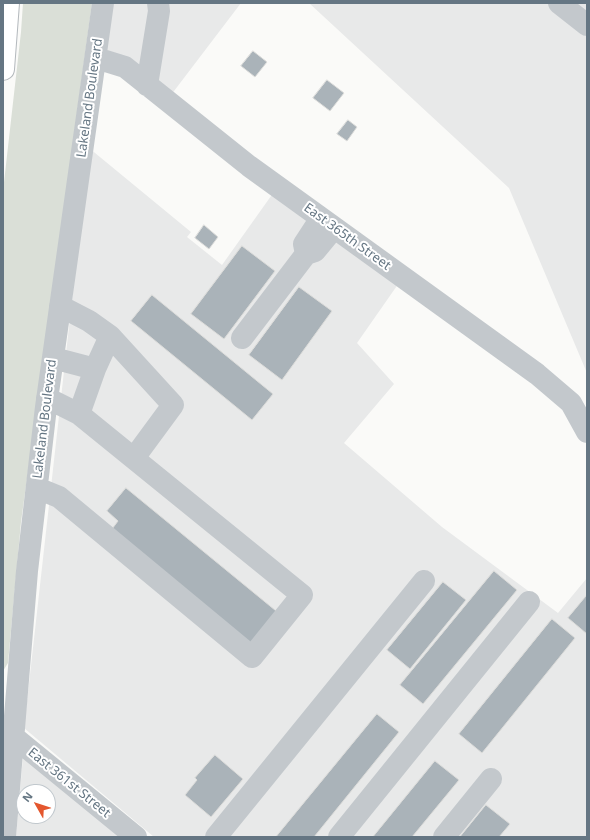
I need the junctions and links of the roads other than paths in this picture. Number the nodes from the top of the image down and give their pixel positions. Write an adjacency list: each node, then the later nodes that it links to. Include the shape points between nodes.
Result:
1 (8, 3): 7 (highway)
2 (103, 3): 6 (street, Lakeland Boulevard)
3 (158, 3): 8 (street, via 159,11)
4 (559, 3): 5 (street)
5 (587, 26)
6 (96, 58): 8 (street, East 365th Street, via 125,67); 10 (street, Lakeland Boulevard)
7 (3, 69)
8 (147, 85): 9 (street, East 365th Street, via 249,166)
9 (327, 223): 12 (street, via 304,244 306,254); 17 (street, East 365th Street, via 537,374 571,403)
10 (60, 306): 11 (street, via 89,321); 13 (street, Lakeland Boulevard)
11 (110, 336): 14 (street); 18 (street, via 173,405)
12 (242, 338)
13 (53, 358): 14 (street); 15 (street, Lakeland Boulevard)
14 (95, 369): 16 (street)
15 (47, 398): 16 (street); 19 (street, Lakeland Boulevard)
16 (79, 414): 18 (street)
17 (587, 432)
18 (134, 458): 19 (street, via 302,595 252,657 59,497)
19 (37, 488): 22 (street, Lakeland Boulevard)
20 (424, 581): 27 (street)
21 (529, 602): 28 (street)
22 (8, 733): 24 (street, East 361st Street); 25 (street, Lakeland Boulevard)
23 (491, 779): 29 (street)
24 (114, 830): 26 (street, East 361st Street)
25 (5, 837)
26 (136, 837)
27 (216, 837)
28 (339, 837)
29 (444, 837)

